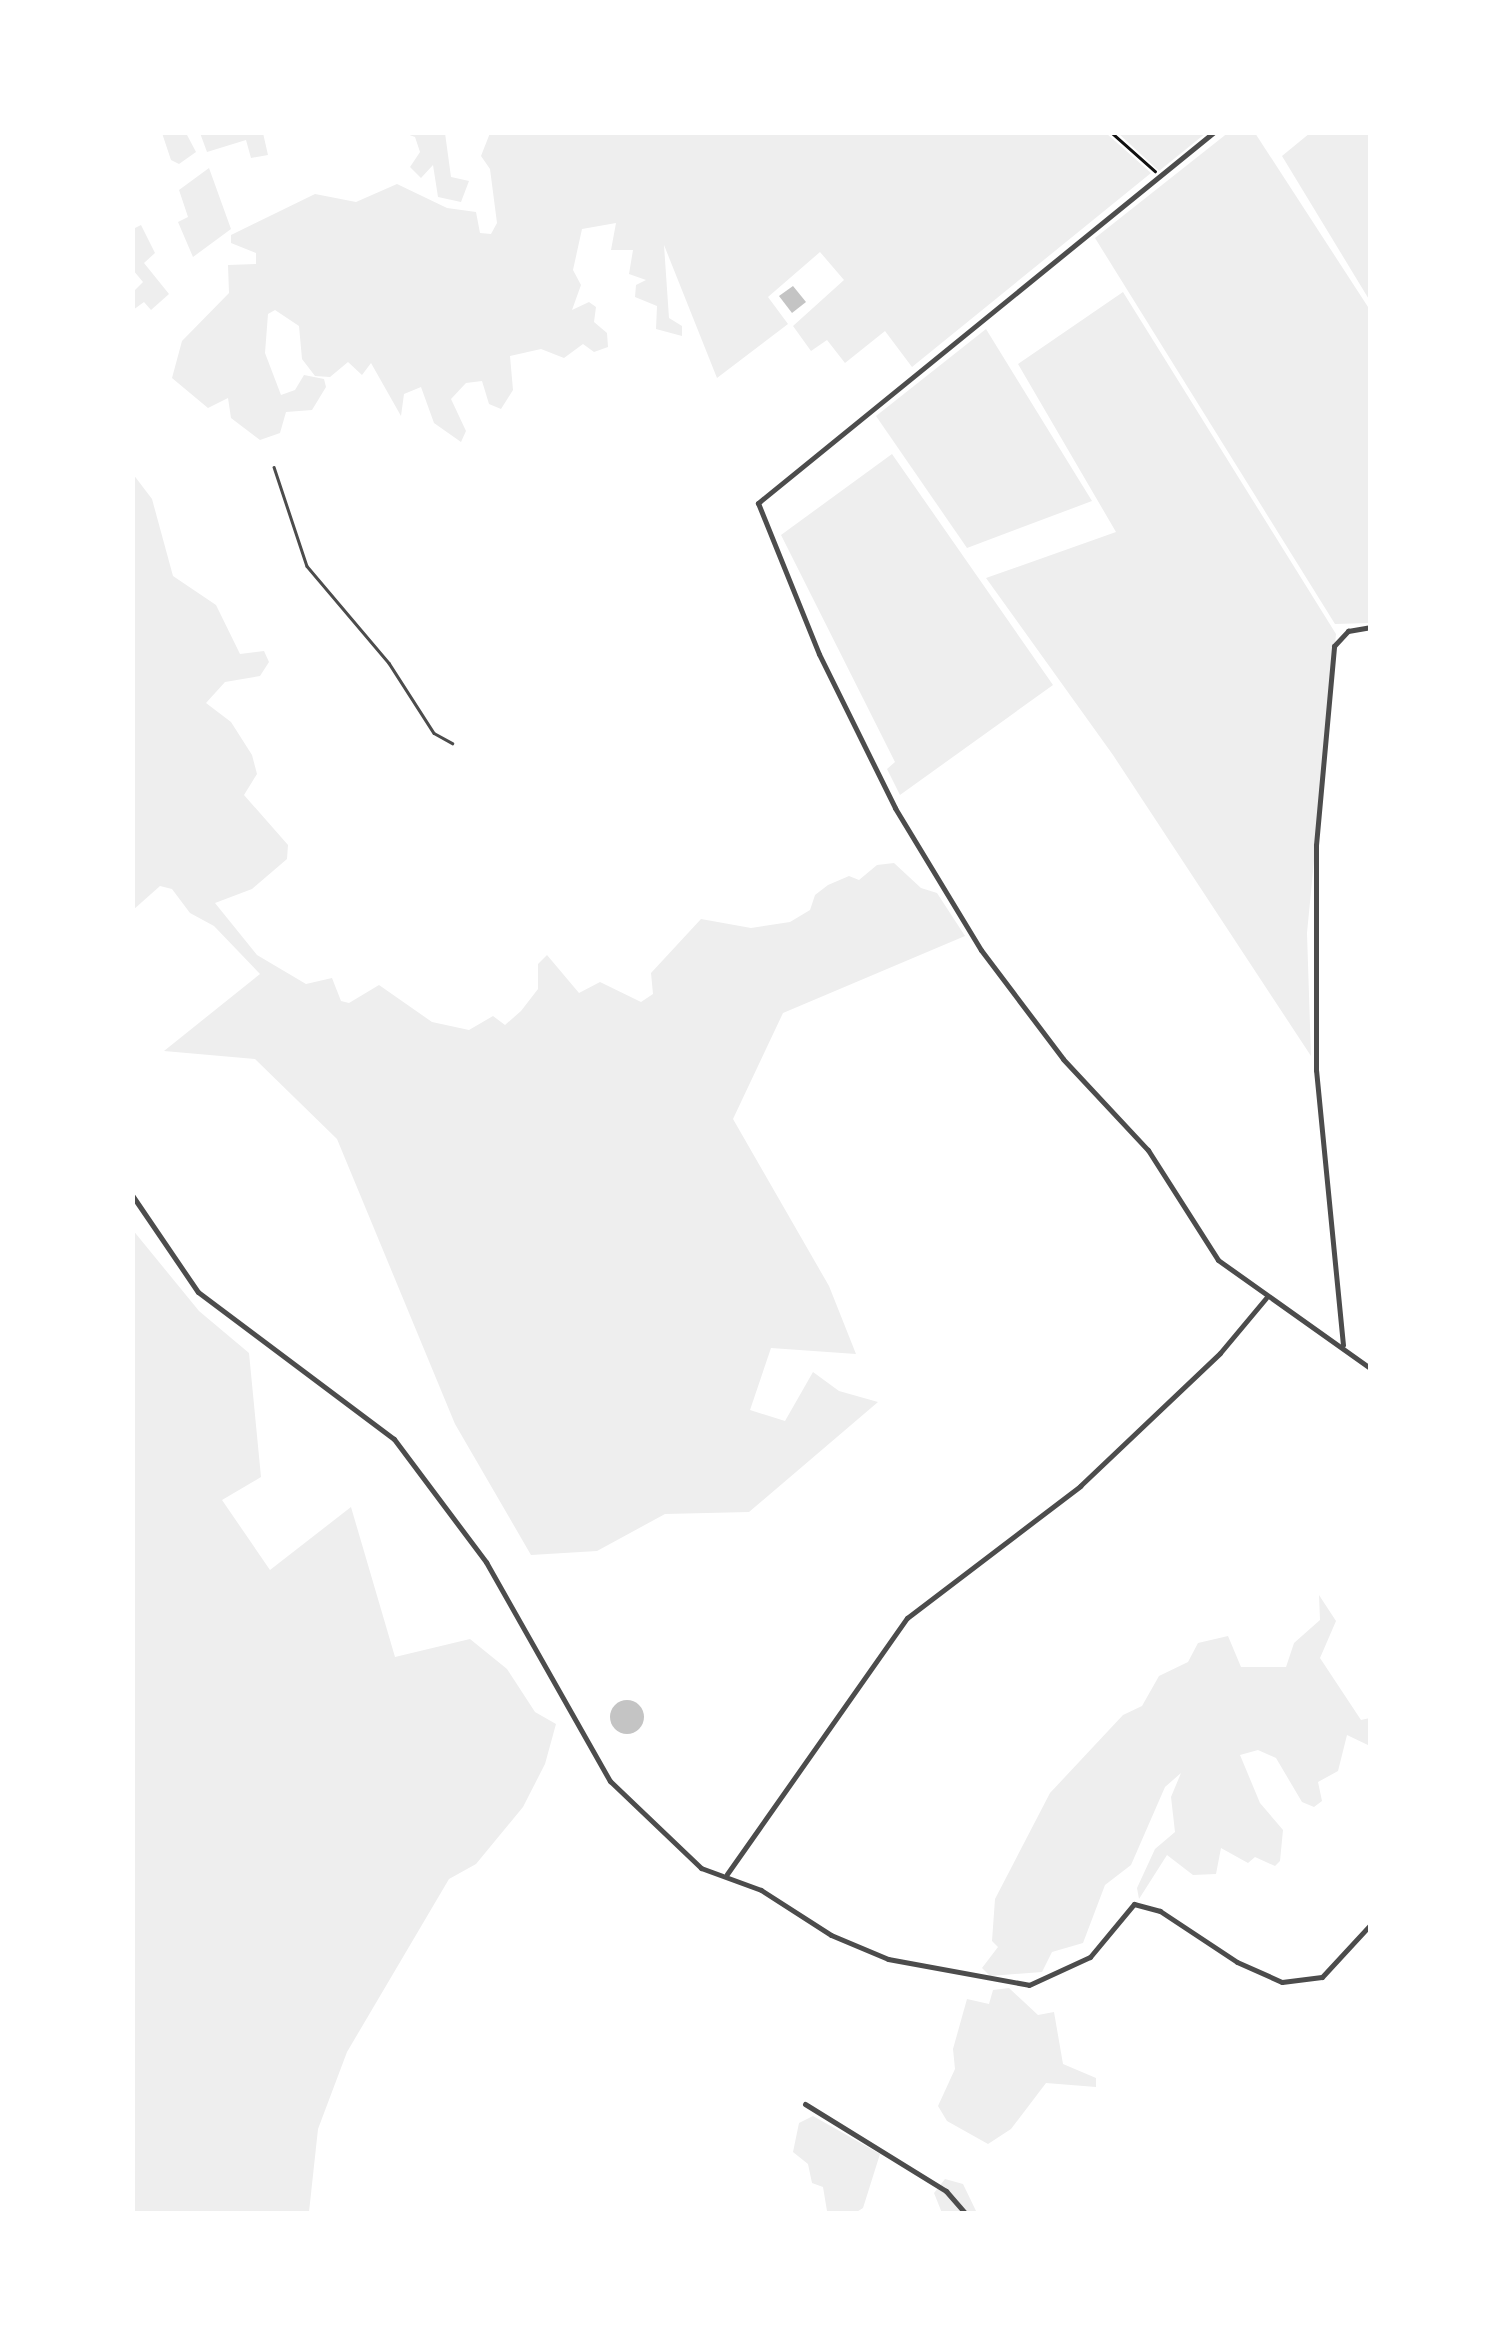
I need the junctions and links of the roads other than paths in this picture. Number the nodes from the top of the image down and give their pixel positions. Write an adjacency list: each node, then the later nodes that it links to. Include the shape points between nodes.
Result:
1 (1214, 132): 6 (street, via 758,503 819,654 894,808 981,950 1062,1059 1148,1150 1218,1260)
2 (274, 467): 4 (lane, via 307,566 389,664 434,733)
3 (1370, 627): 7 (street, via 1348,631 1334,646 1316,845 1315,1052)
4 (452, 743)
5 (132, 1195): 9 (street, via 198,1292 394,1439 486,1562 610,1781 676,1850 701,1868)
6 (1266, 1298): 7 (street); 9 (street, via 1220,1353 1080,1486 908,1618)
7 (1342, 1345): 8 (street)
8 (1370, 1368)
9 (727, 1874): 10 (street, via 888,1959 1029,1985 1090,1957 1134,1904 1160,1910 1237,1962 1282,1982 1322,1977)
10 (1370, 1926)
11 (805, 2104): 12 (street, via 946,2191)
12 (966, 2214)

